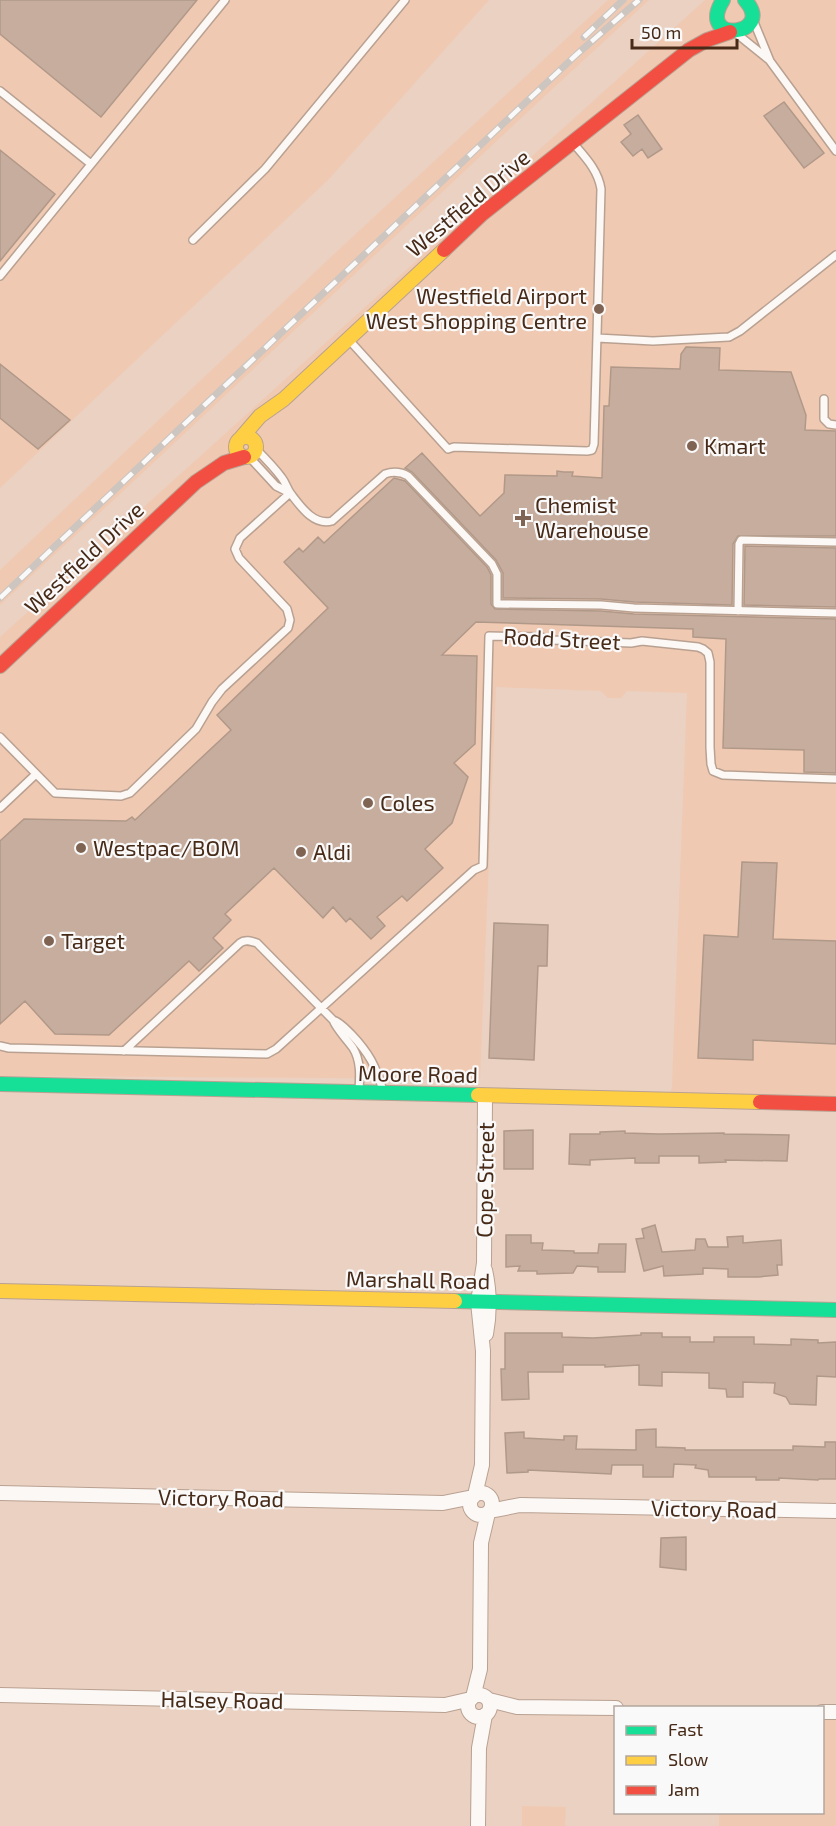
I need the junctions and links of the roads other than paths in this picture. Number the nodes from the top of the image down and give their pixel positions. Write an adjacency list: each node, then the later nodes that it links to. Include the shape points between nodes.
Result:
1 (225, 0): 13 (lane)
2 (405, 0): 14 (lane, via 265,169)
3 (745, 0): 6 (street)
4 (762, 0): 6 (street)
5 (721, 2): 7 (street, via 717,21); 8 (street, Westfield Drive)
6 (752, 15): 7 (street, via 748,26); 9 (lane)
7 (732, 32): 8 (street, Westfield Drive); 9 (lane)
8 (688, 50): 11 (street, Westfield Drive)
9 (770, 61): 12 (lane)
10 (0, 91): 13 (lane)
11 (572, 143): 17 (lane, via 595,170 601,189); 18 (street, Westfield Drive, via 475,220)
12 (836, 151)
13 (91, 164): 16 (lane)
14 (193, 240)
15 (836, 255): 17 (lane, via 729,337 653,341)
16 (0, 276)
17 (597, 338): 18 (lane, via 594,444 587,451 448,449)
18 (348, 339): 19 (street, Westfield Drive)
19 (284, 399): 22 (street, Westfield Drive, via 267,409); 23 (street, Westfield Drive)
20 (824, 399): 21 (lane, via 824,419)
21 (836, 425)
22 (239, 441): 23 (street, via 237,452); 24 (street, Westfield Drive, via 213,460)
23 (251, 453): 24 (street, Westfield Drive, via 213,468); 25 (lane, via 283,479); 25 (lane, via 253,461 276,486)
24 (196, 482): 29 (street, Westfield Drive)
25 (290, 494): 27 (lane, via 315,519 328,522 382,476 389,472 408,476 492,564 497,574 497,604); 31 (lane, via 240,538 235,549 287,609 288,628 222,689 196,729 126,795 55,794)
26 (836, 542): 27 (lane, via 741,540)
27 (738, 611): 28 (lane)
28 (836, 613)
29 (0, 666)
30 (0, 737): 31 (lane)
31 (36, 774): 33 (lane)
32 (836, 779): 34 (lane, Rodd Street, via 723,775 713,771 710,662 703,649 663,642 489,636 483,866)
33 (0, 808)
34 (321, 1009): 35 (lane); 37 (lane, via 267,1054); 37 (lane, via 257,943 243,941)
35 (333, 1020): 39 (lane, via 358,1059); 40 (lane, via 369,1054)
36 (0, 1046): 37 (lane)
37 (124, 1051)
38 (0, 1084): 39 (street, Moore Road)
39 (359, 1093): 40 (street, Moore Road)
40 (384, 1094): 41 (street, Moore Road)
41 (485, 1096): 42 (street, Moore Road); 44 (street, Cope Street)
42 (836, 1104)
43 (0, 1291): 44 (street, Marshall Road)
44 (484, 1302): 45 (street, Marshall Road); 47 (street, Cope Street)
45 (836, 1310)
46 (0, 1493): 47 (street, Victory Road)
47 (481, 1504): 48 (street, Victory Road); 50 (street, Cope Street)
48 (836, 1511)
49 (0, 1695): 50 (street, Halsey Road)
50 (479, 1706): 51 (street, Halsey Road); 52 (street, Cope Street)
51 (614, 1708)
52 (478, 1826)

